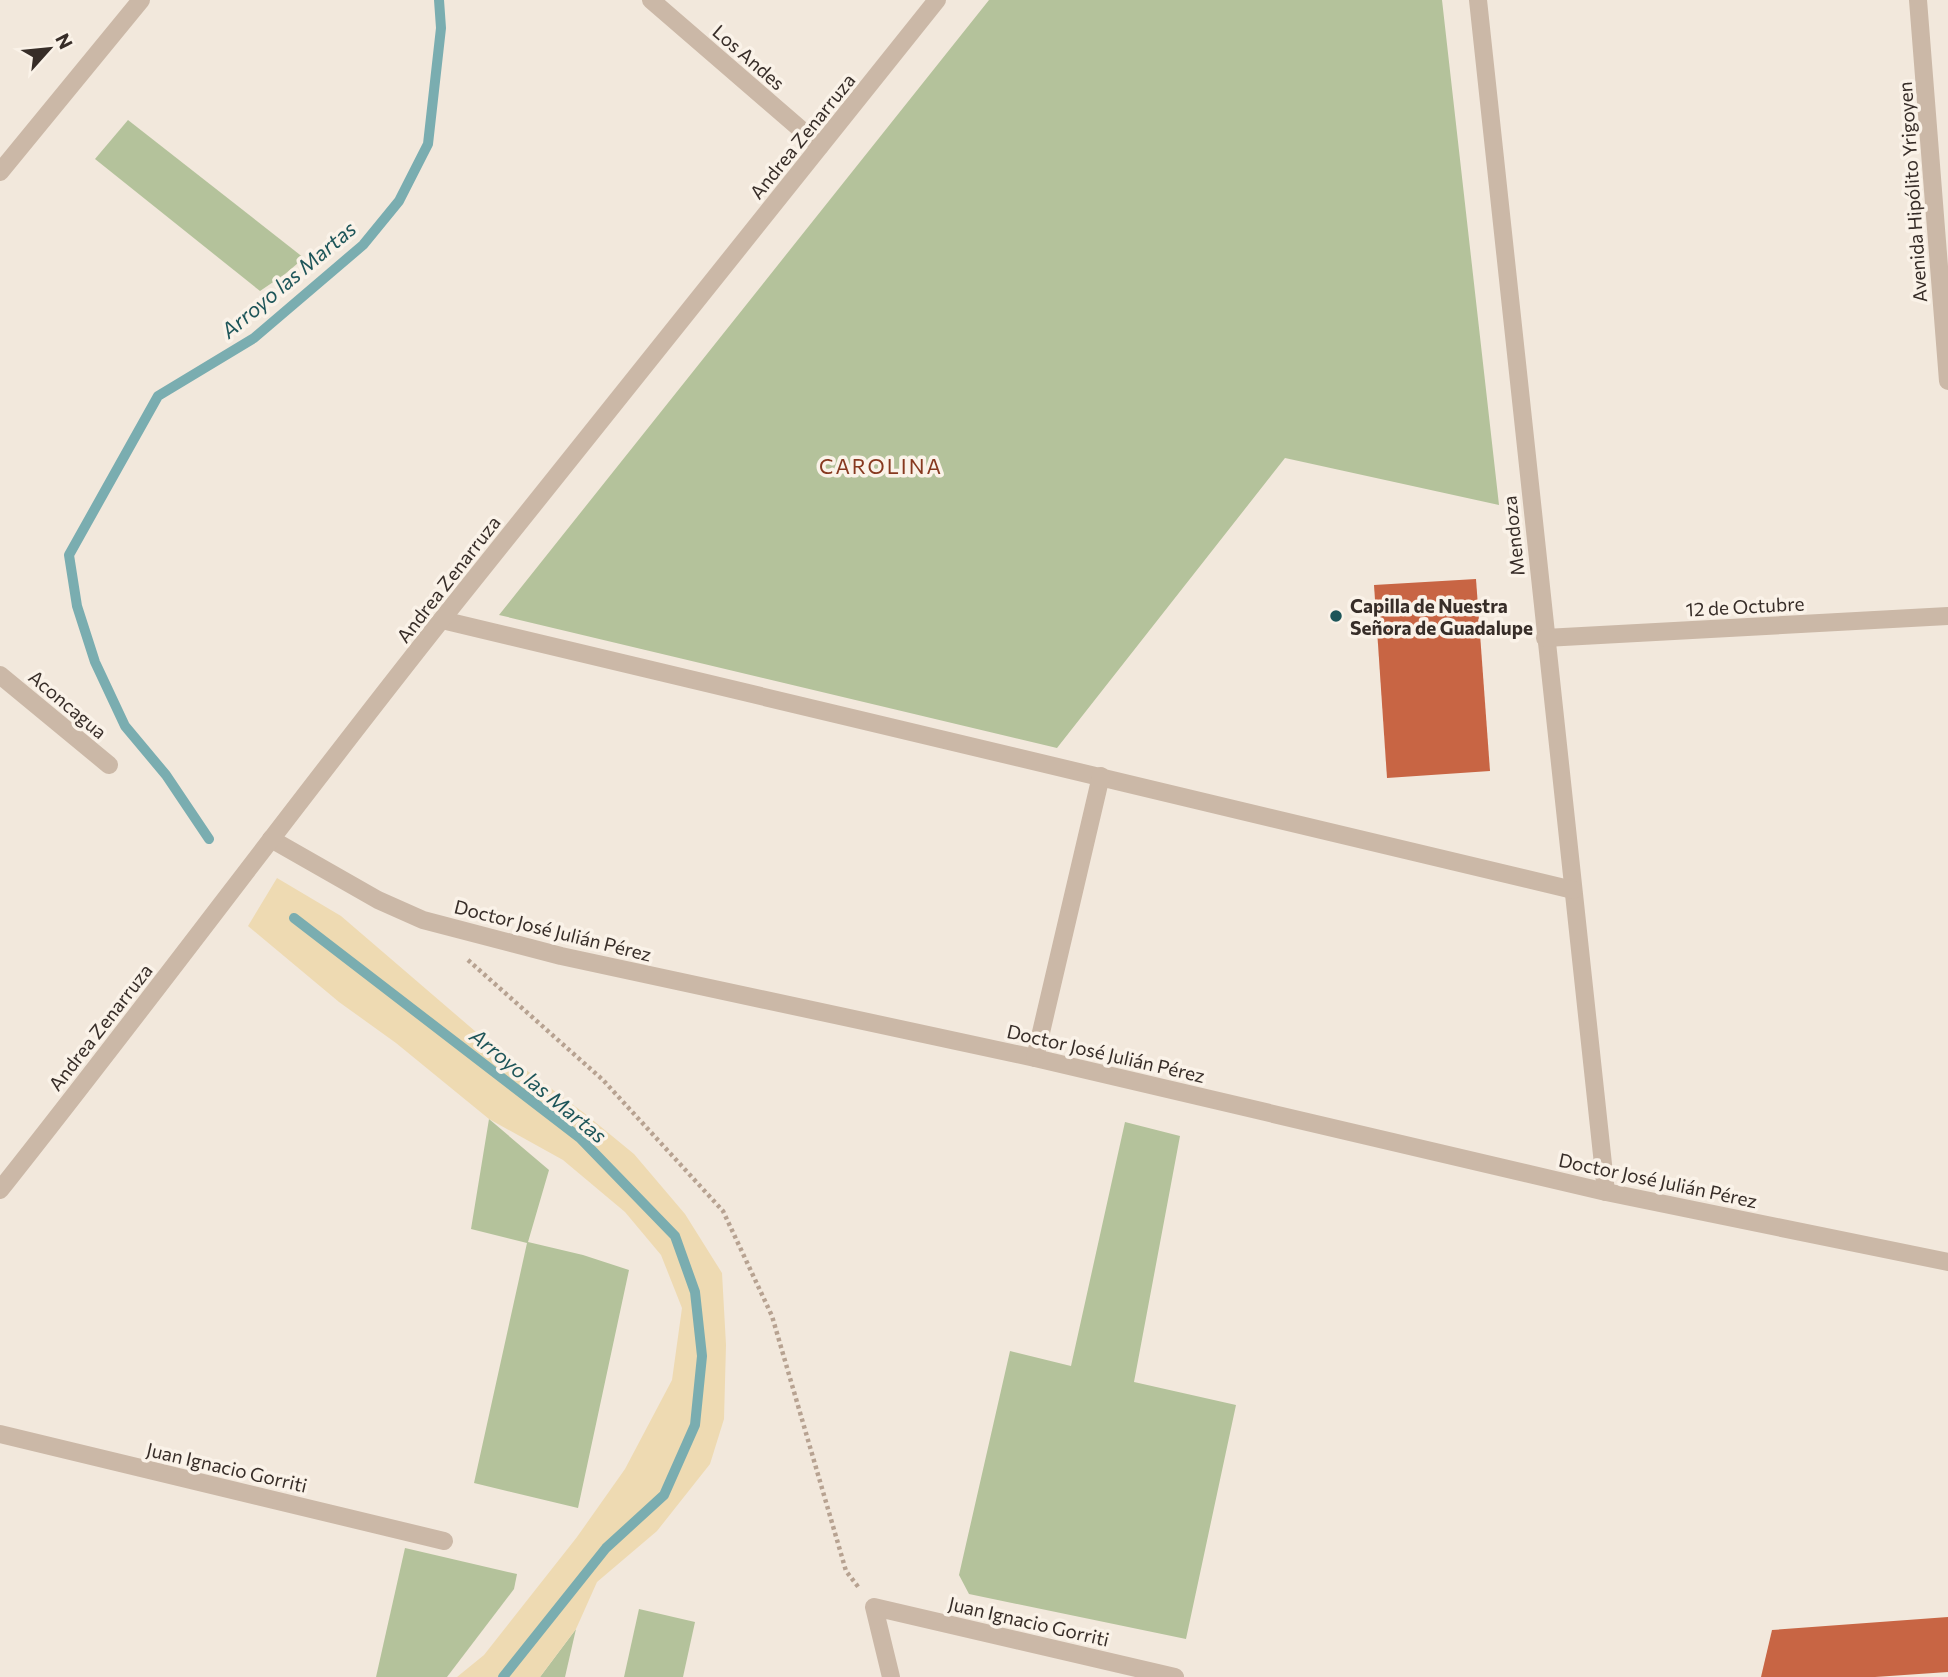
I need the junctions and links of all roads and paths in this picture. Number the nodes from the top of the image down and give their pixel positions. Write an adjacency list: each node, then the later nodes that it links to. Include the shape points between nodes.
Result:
1 (141, 0): 7 (street)
2 (651, 0): 6 (street, Los Andes)
3 (937, 0): 6 (street, Andrea Zenarruza)
4 (1478, 0): 11 (street, Mendoza)
5 (1918, 0): 8 (street, Avenida Hipólito Yrigoyen)
6 (820, 146): 10 (street, Andrea Zenarruza)
7 (0, 172)
8 (1948, 381)
9 (1948, 616): 11 (street, 12 de Octubre)
10 (442, 620): 14 (street); 15 (street, Andrea Zenarruza)
11 (1545, 638): 16 (street, Mendoza)
12 (0, 675): 13 (street, Aconcagua)
13 (109, 765)
14 (1101, 776): 16 (street); 18 (street)
15 (271, 839): 18 (street, Doctor José Julián Pérez, via 378,900 423,920 561,956); 19 (street, Andrea Zenarruza)
16 (1573, 890): 20 (street, Mendoza)
17 (463, 956): 24 (path, via 603,1080 723,1211 772,1316 846,1572)
18 (1035, 1058): 20 (street, Doctor José Julián Pérez)
19 (0, 1190)
20 (1606, 1192): 21 (street, Doctor José Julián Pérez)
21 (1948, 1262)
22 (0, 1434): 23 (street, Juan Ignacio Gorriti)
23 (444, 1541)
24 (874, 1607): 25 (street); 26 (street, Juan Ignacio Gorriti)
25 (891, 1677)
26 (1175, 1677)

